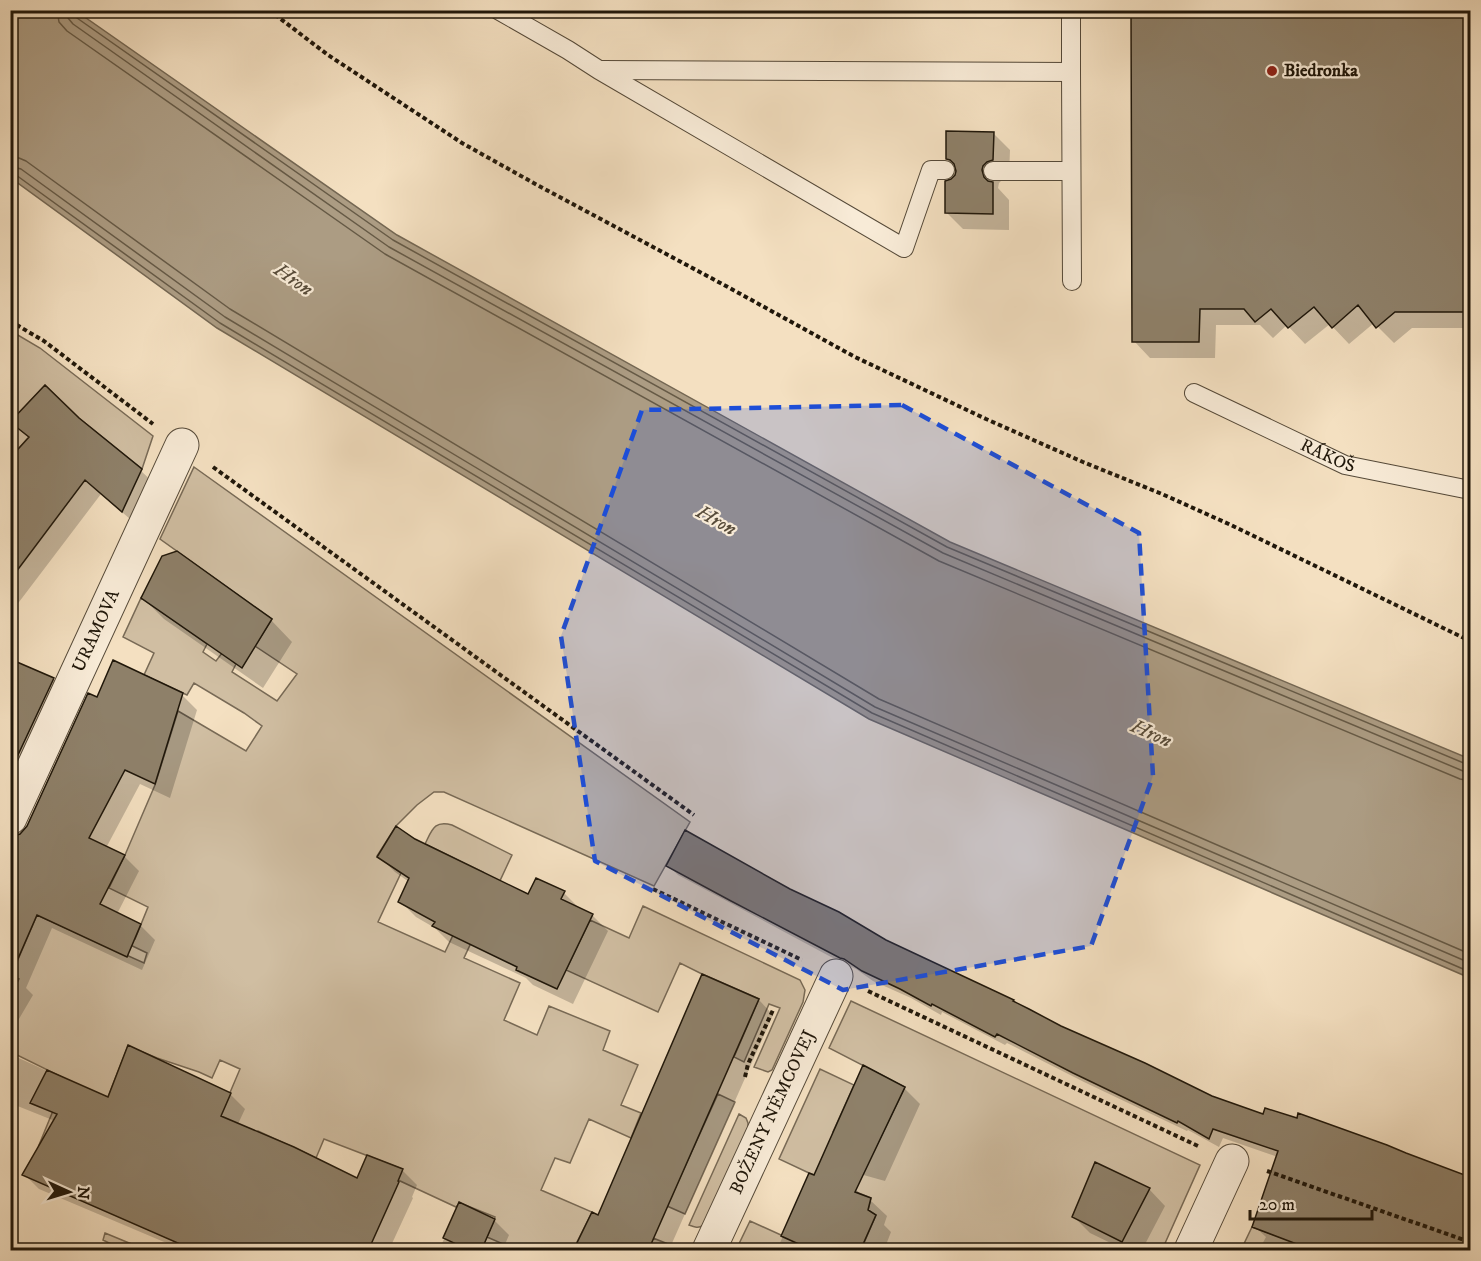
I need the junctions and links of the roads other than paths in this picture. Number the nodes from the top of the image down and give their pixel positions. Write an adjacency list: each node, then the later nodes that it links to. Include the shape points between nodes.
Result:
1 (498, 10): 3 (lane)
2 (1071, 10): 4 (lane)
3 (599, 70): 4 (lane); 5 (lane, via 904,248 931,170)
4 (1071, 72): 7 (lane)
5 (945, 170)
6 (993, 171): 7 (lane)
7 (1071, 171): 8 (lane)
8 (1072, 281)
9 (1194, 393): 11 (lane, RÁKOŠ, via 1345,465)
10 (182, 445): 12 (street, URAMOVA)
11 (1470, 490)
12 (14, 801)
13 (836, 976): 15 (street, BOŽENY NĚMCOVEJ)
14 (1232, 1161): 16 (street)
15 (709, 1251)
16 (1191, 1251)

